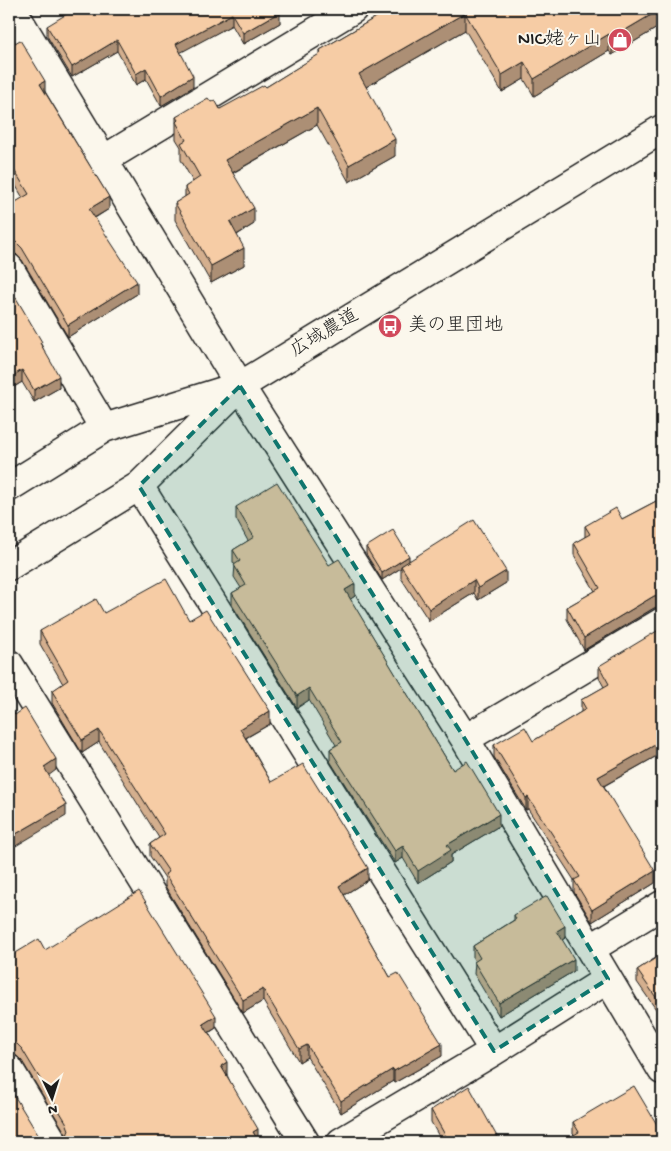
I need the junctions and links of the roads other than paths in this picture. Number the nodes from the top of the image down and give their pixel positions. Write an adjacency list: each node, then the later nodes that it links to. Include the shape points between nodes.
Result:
1 (353, 9): 4 (street)
2 (21, 12): 4 (street)
3 (662, 129): 6 (street, 広域農道)
4 (103, 160): 6 (street)
5 (9, 268): 7 (street)
6 (240, 386): 7 (street); 8 (street, 広域農道); 13 (street)
7 (104, 428): 9 (street)
8 (139, 486): 10 (street, 広域農道); 17 (street)
9 (9, 487)
10 (9, 566)
11 (662, 622): 13 (street)
12 (9, 664): 21 (street)
13 (465, 739): 15 (street)
14 (662, 905): 15 (street)
15 (590, 948): 16 (street)
16 (608, 979): 17 (street); 19 (street)
17 (494, 1051): 22 (street)
18 (9, 1069): 20 (street)
19 (662, 1070)
20 (54, 1142)
21 (305, 1142)
22 (341, 1142)

